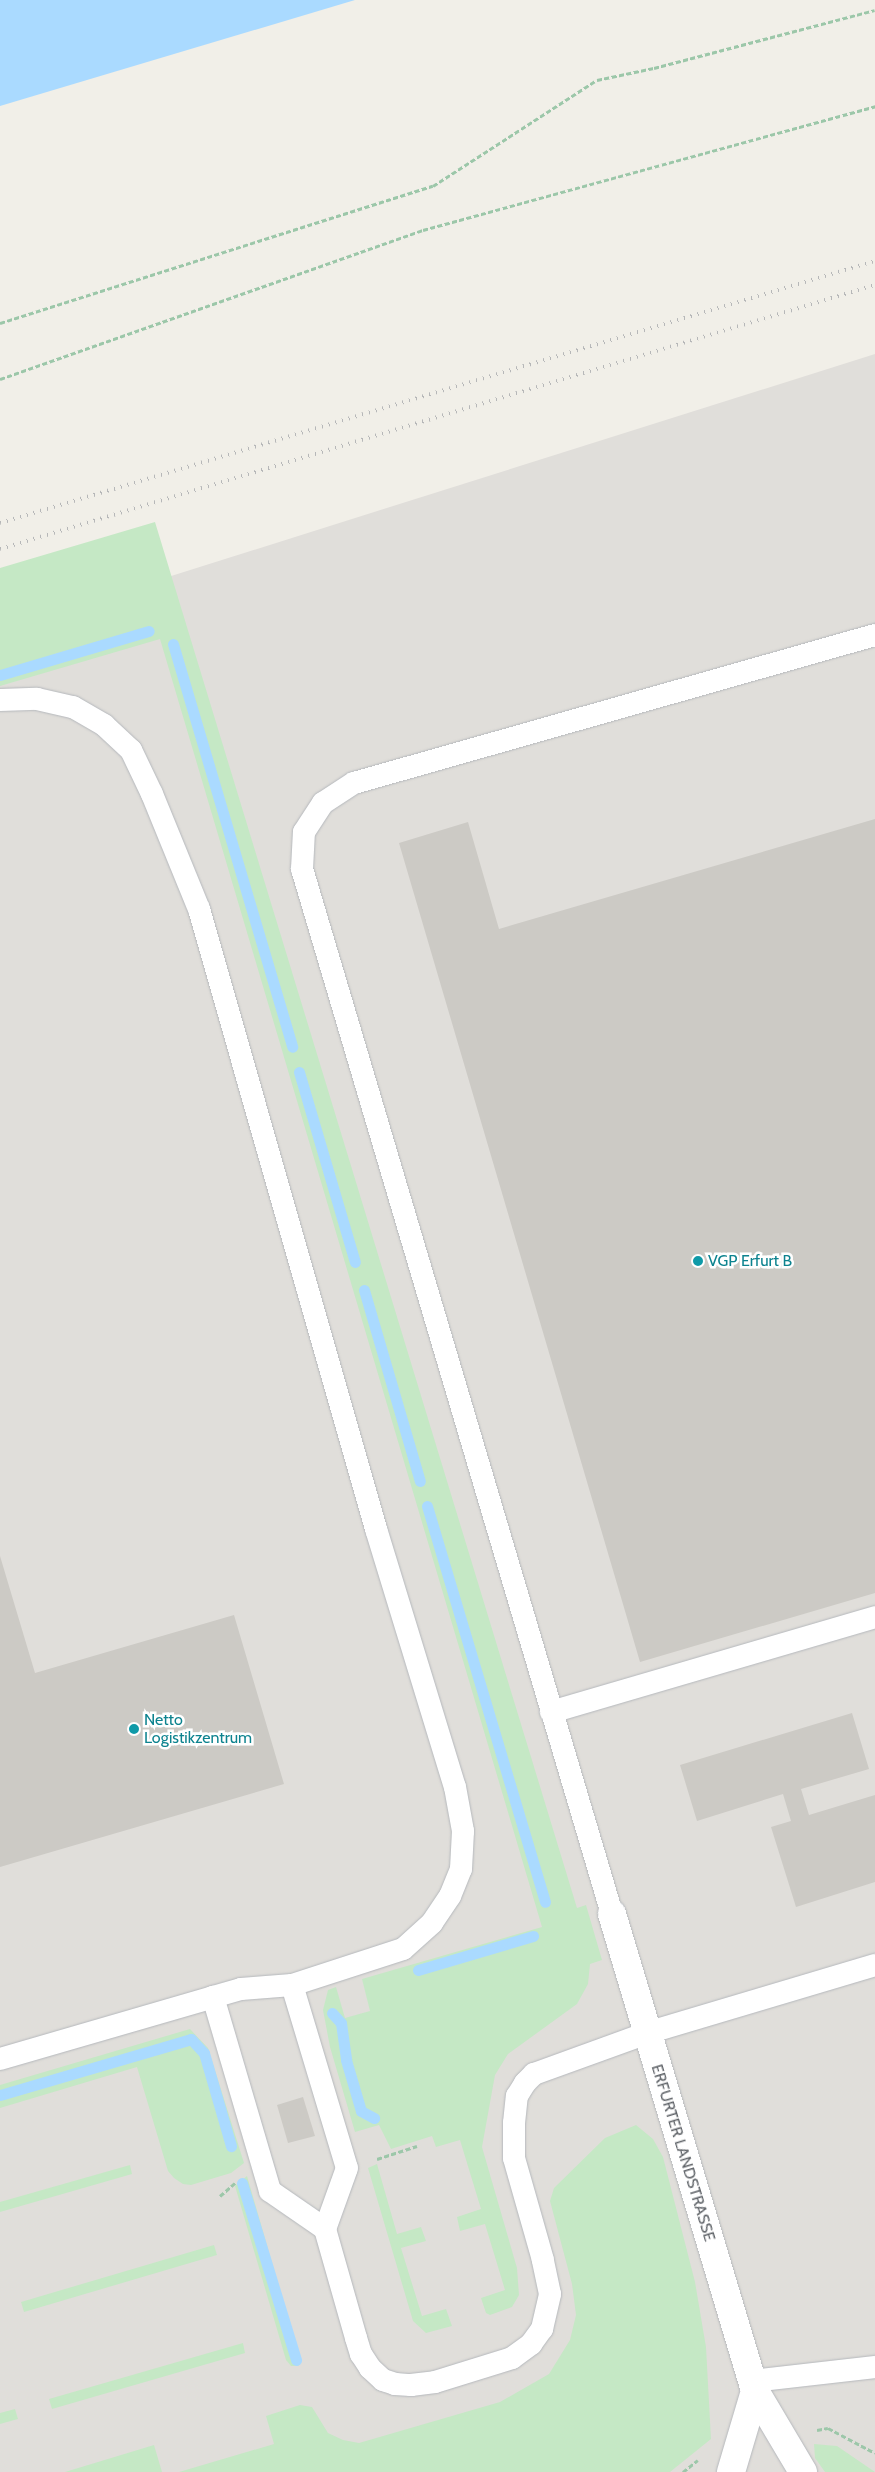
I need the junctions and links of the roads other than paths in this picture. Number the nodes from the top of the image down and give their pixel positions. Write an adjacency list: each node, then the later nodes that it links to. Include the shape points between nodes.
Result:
1 (875, 636): 4 (lane, via 354,783 323,804 304,832 302,868)
2 (0, 700): 7 (lane, via 37,698 73,707 104,725 131,750 152,794 199,909 376,1529 455,1787 463,1831 461,1869 450,1896 432,1923 403,1950)
3 (875, 1617): 4 (lane)
4 (551, 1712): 5 (lane)
5 (612, 1914): 9 (street, ERFURTER LANDSTRASSE)
6 (875, 1965): 9 (lane)
7 (292, 1985): 8 (lane, via 241,1989); 11 (lane, via 346,2168)
8 (213, 1997): 10 (lane); 11 (lane, via 270,2191)
9 (647, 2033): 11 (lane, via 534,2074 517,2096 514,2158 550,2294 542,2329 532,2344 512,2358 435,2382 411,2385 383,2380 361,2354); 13 (street, ERFURTER LANDSTRASSE)
10 (0, 2059)
11 (325, 2229)
12 (875, 2367): 13 (lane)
13 (753, 2386): 14 (street); 15 (street, ERFURTER LANDSTRASSE)
14 (731, 2472)
15 (803, 2472)

